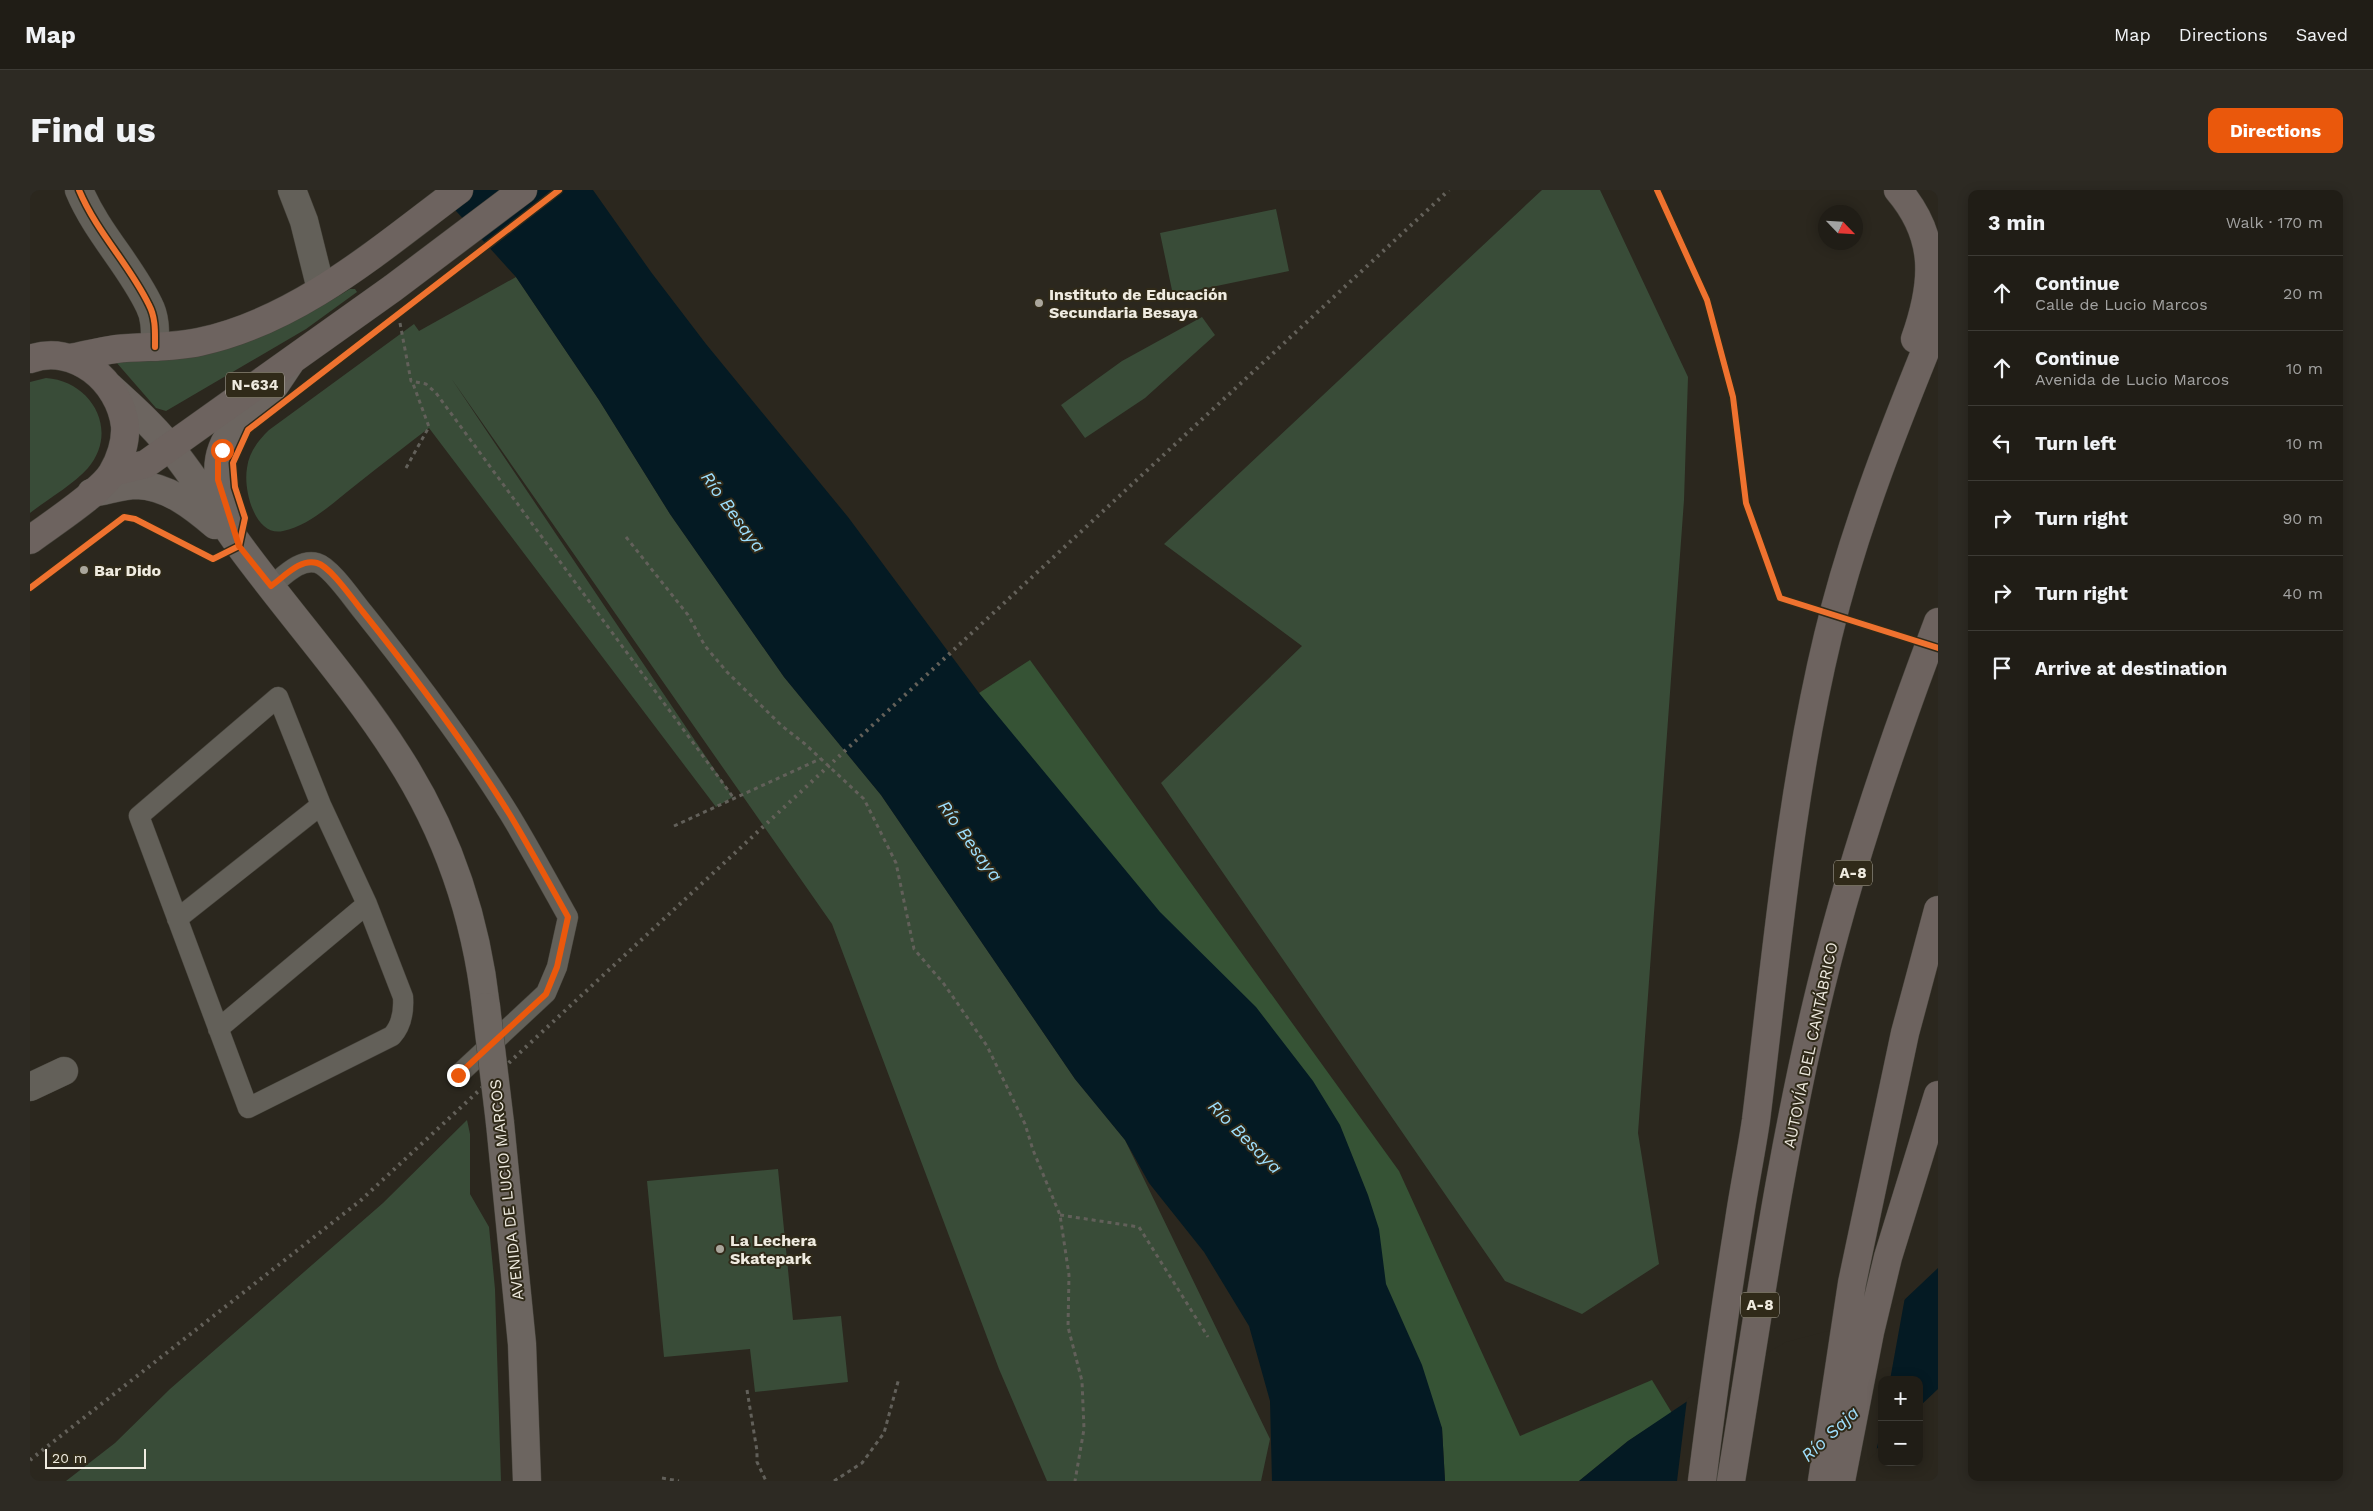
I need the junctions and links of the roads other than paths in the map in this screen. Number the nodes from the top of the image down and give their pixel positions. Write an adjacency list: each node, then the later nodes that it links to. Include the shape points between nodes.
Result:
1 (79, 190): 8 (street, via 92,218 149,305 155,324)
2 (292, 190): 6 (street, via 304,221)
3 (459, 190): 6 (highway)
4 (523, 190): 9 (highway, N-634, via 393,288)
5 (1898, 190): 20 (highway, via 1917,212 1925,230 1931,249 1932,282 1928,302 1866,474)
6 (321, 289): 8 (highway, via 276,314 232,332 198,342)
7 (1938, 320): 20 (highway, via 1863,517)
8 (155, 347): 10 (highway, via 116,349)
9 (295, 355): 13 (highway, N-634); 17 (main road, via 263,402 234,428 218,461 218,480)
10 (71, 358): 11 (highway, via 45,354); 12 (highway, via 90,368)
11 (30, 359)
12 (110, 387): 13 (main road, AVENIDA DE LUCIO MARCOS); 14 (highway, via 125,426 122,450)
13 (170, 447): 14 (highway, N-634, via 146,464); 17 (main road, AVENIDA DE LUCIO MARCOS)
14 (113, 472): 15 (highway)
15 (91, 493): 16 (highway); 17 (main road, via 137,485 171,494 194,507)
16 (30, 540)
17 (239, 546): 18 (main road, AVENIDA DE LUCIO MARCOS)
18 (271, 586): 27 (lane, via 298,566 310,562 322,565 346,591 444,716 510,814 568,917 557,967 546,994); 30 (main road, AVENIDA DE LUCIO MARCOS, bridge, via 398,756 447,849 466,905 477,944 500,1123 522,1344)
19 (1938, 622): 32 (highway, AUTOVÍA DEL CANTÁBRICO / A-8, via 1894,742 1821,986 1790,1130)
20 (1827, 637): 31 (highway, via 1779,924 1755,1124)
21 (321, 805): 22 (lane); 24 (lane); 24 (lane, via 278,697 139,816)
22 (367, 904): 25 (lane); 25 (lane, via 403,997 403,1014 398,1030 392,1036 248,1108)
23 (1938, 910): 33 (highway, via 1905,1033 1852,1283)
24 (177, 919): 25 (lane)
25 (218, 1028)
26 (64, 1071): 28 (street)
27 (458, 1075)
28 (30, 1087)
29 (1938, 1095): 34 (highway, via 1888,1257)
30 (527, 1481)
31 (1702, 1481)
32 (1731, 1481)
33 (1822, 1481)
34 (1841, 1481)

